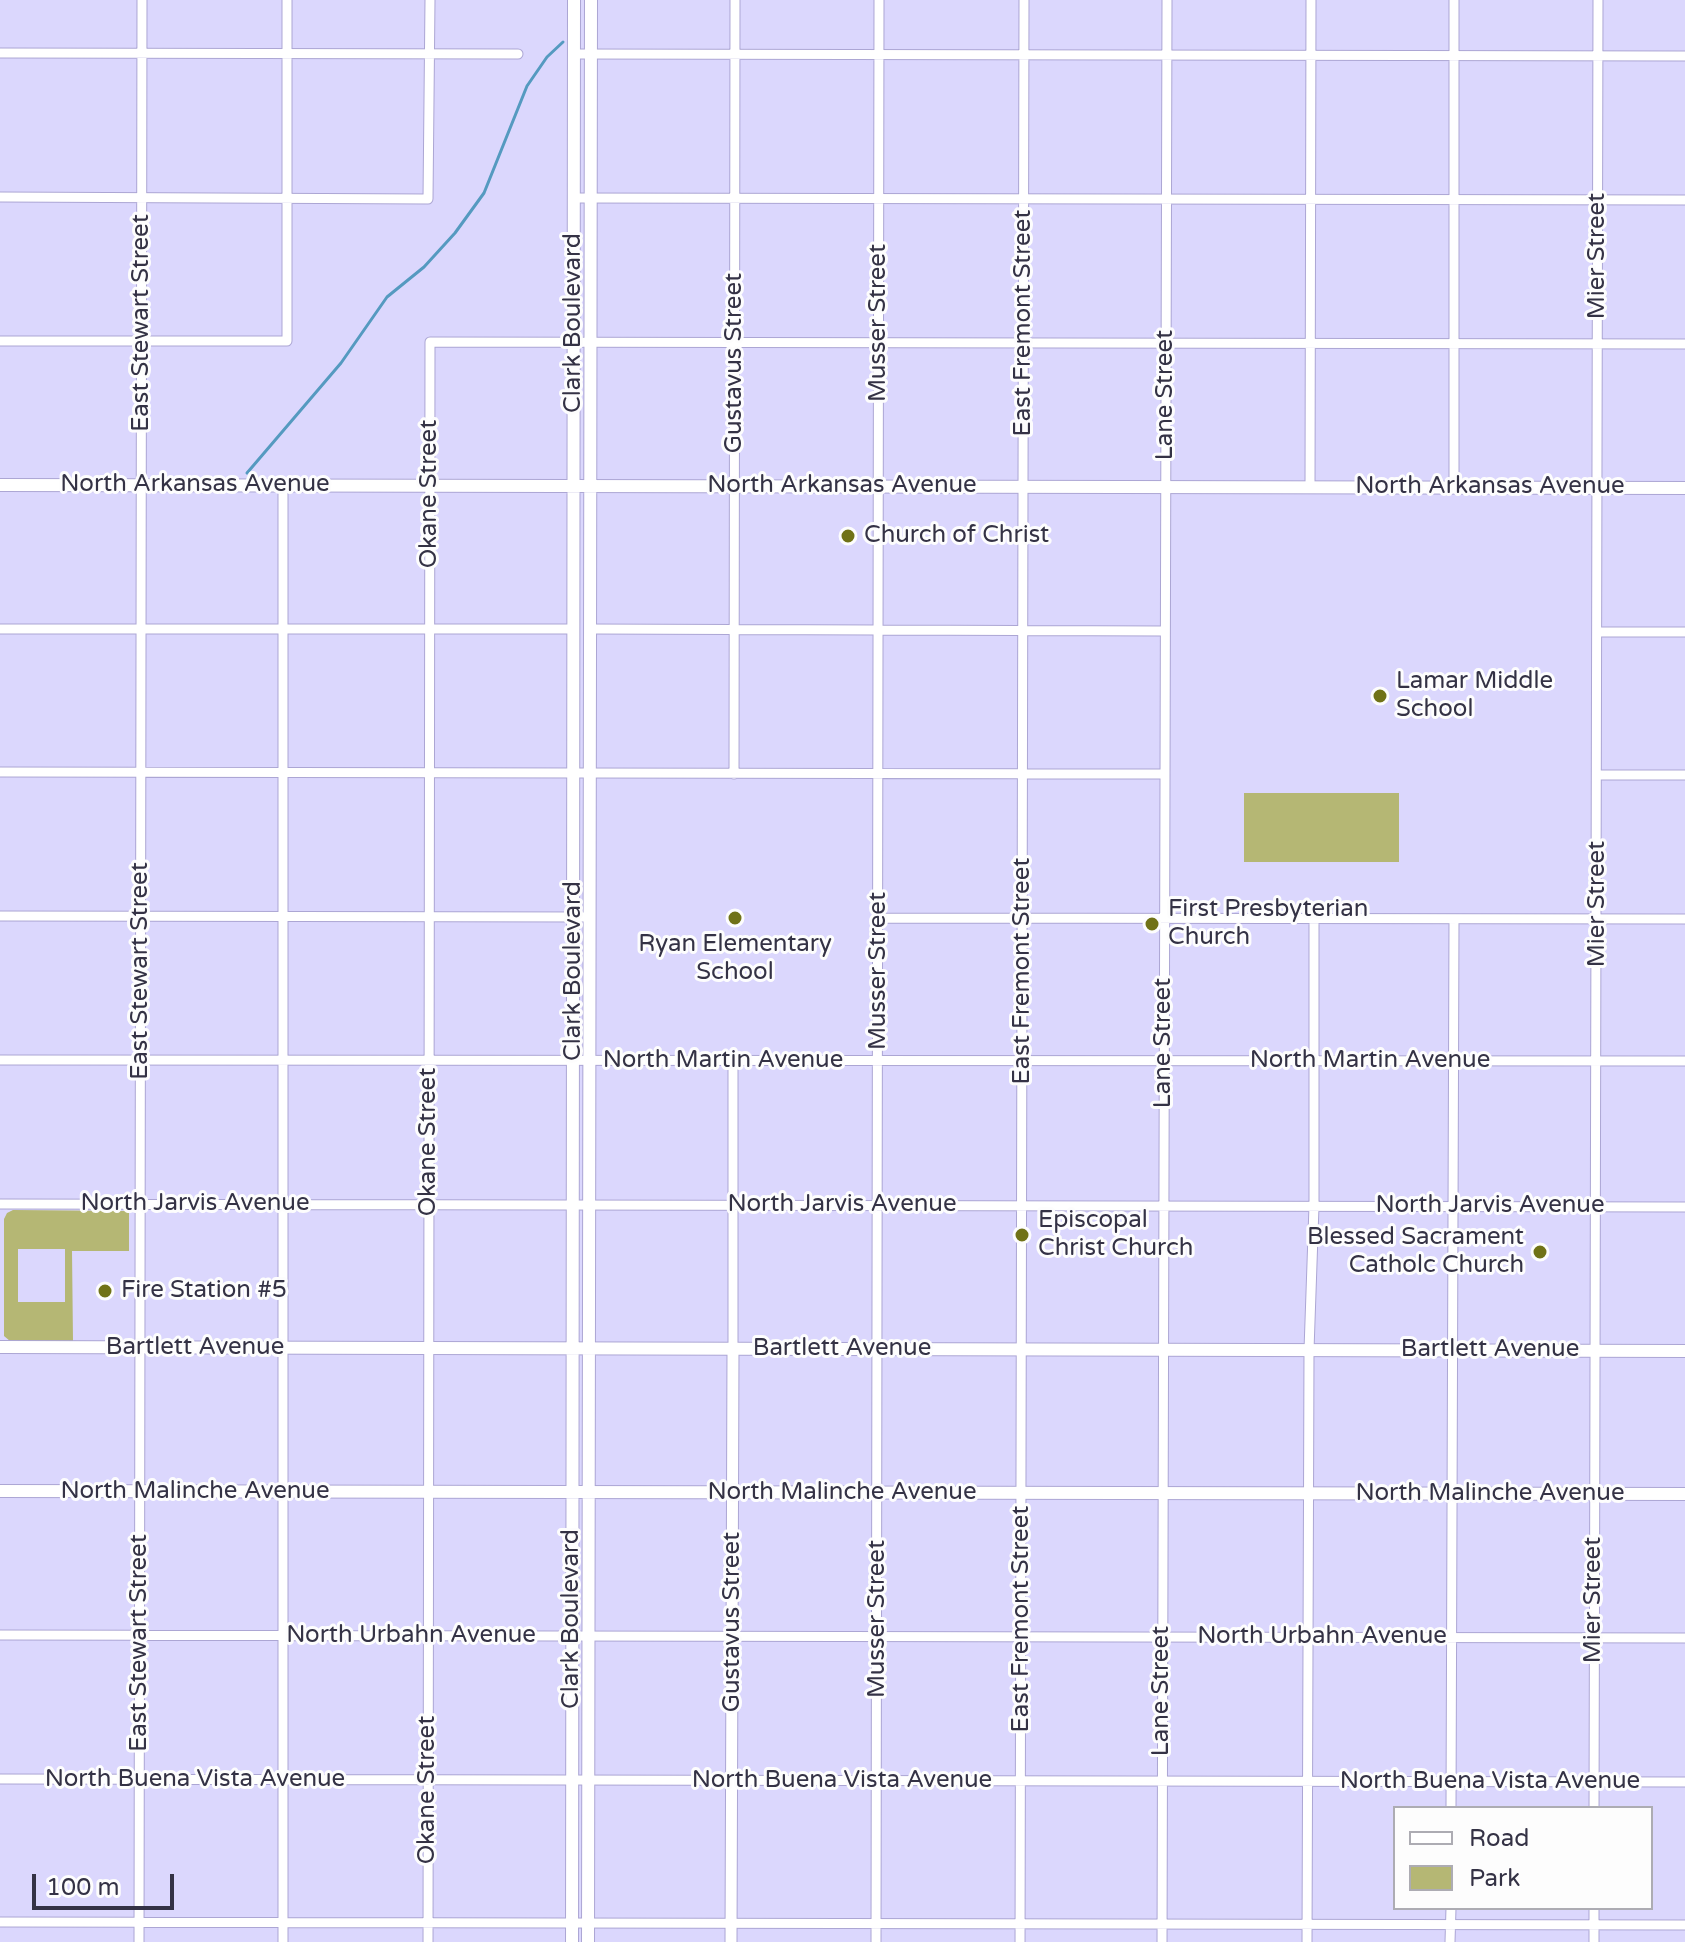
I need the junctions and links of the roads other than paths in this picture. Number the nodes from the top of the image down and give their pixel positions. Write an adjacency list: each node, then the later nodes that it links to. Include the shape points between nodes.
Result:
1 (142, 0): 14 (street, East Stewart Street)
2 (287, 0): 15 (street)
3 (430, 0): 21 (street)
4 (574, 0): 17 (main road, Clark Boulevard)
5 (591, 0): 18 (main road, Clark Boulevard)
6 (735, 0): 19 (street, Gustavus Street)
7 (879, 0): 20 (street, Musser Street)
8 (1024, 0): 22 (street, East Fremont Street)
9 (1167, 0): 23 (street, Lane Street)
10 (1311, 0): 24 (street)
11 (1454, 0): 25 (street)
12 (1598, 0): 26 (street, Mier Street)
13 (0, 53): 14 (street)
14 (142, 53): 15 (street); 29 (street, East Stewart Street)
15 (287, 53): 21 (street); 30 (street)
16 (518, 54): 21 (street)
17 (574, 54): 18 (street); 31 (main road, Clark Boulevard)
18 (591, 54): 19 (street); 32 (main road, Clark Boulevard)
19 (735, 54): 20 (street); 33 (street, Gustavus Street)
20 (879, 54): 22 (street); 34 (street, Musser Street)
21 (430, 55): 30 (street, via 428,199)
22 (1024, 55): 23 (street); 35 (street, East Fremont Street)
23 (1167, 55): 24 (street); 36 (street, Lane Street)
24 (1310, 55): 25 (street); 37 (street)
25 (1454, 56): 26 (street); 38 (street)
26 (1598, 56): 27 (street); 39 (street, Mier Street)
27 (1685, 56)
28 (0, 197): 29 (street)
29 (142, 197): 30 (street); 42 (street, East Stewart Street)
30 (287, 197): 42 (street, via 287,341)
31 (574, 198): 32 (street); 43 (main road, Clark Boulevard)
32 (591, 198): 33 (street); 44 (main road, Clark Boulevard)
33 (735, 198): 34 (street); 45 (street, Gustavus Street)
34 (879, 199): 35 (street); 46 (street, Musser Street)
35 (1024, 199): 36 (street); 47 (street, East Fremont Street)
36 (1166, 199): 37 (street); 48 (street, Lane Street)
37 (1310, 199): 38 (street); 49 (street)
38 (1454, 200): 39 (street); 50 (street)
39 (1598, 200): 40 (street); 51 (street, Mier Street)
40 (1685, 200)
41 (0, 341): 42 (street)
42 (142, 341): 54 (street, East Stewart Street)
43 (575, 342): 44 (street); 56 (street, Okane Street, via 430,342); 57 (main road, Clark Boulevard)
44 (591, 342): 45 (street); 58 (main road, Clark Boulevard)
45 (735, 342): 46 (street); 59 (street, Gustavus Street)
46 (879, 342): 47 (street); 60 (street, Musser Street)
47 (1024, 342): 48 (street); 61 (street, East Fremont Street)
48 (1166, 343): 49 (street); 62 (street, Lane Street)
49 (1310, 343): 50 (street); 63 (street)
50 (1454, 343): 51 (street); 64 (street)
51 (1598, 344): 52 (street); 65 (street, Mier Street)
52 (1685, 344)
53 (0, 485): 54 (main road, North Arkansas Avenue)
54 (142, 485): 55 (main road, North Arkansas Avenue); 68 (street, East Stewart Street)
55 (283, 485): 56 (main road, North Arkansas Avenue); 69 (street)
56 (430, 486): 57 (main road, North Arkansas Avenue); 70 (street, Okane Street)
57 (575, 486): 58 (main road, North Arkansas Avenue); 71 (main road, Clark Boulevard)
58 (591, 486): 59 (main road, North Arkansas Avenue); 72 (main road, Clark Boulevard)
59 (735, 486): 60 (main road, North Arkansas Avenue); 73 (street, Gustavus Street)
60 (879, 486): 61 (main road, North Arkansas Avenue); 74 (street, Musser Street)
61 (1024, 487): 62 (main road, North Arkansas Avenue); 75 (street, East Fremont Street)
62 (1166, 487): 63 (main road, North Arkansas Avenue); 76 (street, Lane Street)
63 (1310, 487): 64 (main road, North Arkansas Avenue)
64 (1454, 487): 65 (main road, North Arkansas Avenue)
65 (1598, 487): 66 (main road, North Arkansas Avenue); 77 (street, Mier Street)
66 (1685, 488)
67 (0, 629): 68 (street)
68 (142, 629): 69 (street); 80 (street, East Stewart Street)
69 (284, 629): 70 (street); 81 (street)
70 (430, 629): 71 (street); 82 (street, Okane Street)
71 (574, 629): 83 (main road, Clark Boulevard)
72 (590, 629): 73 (street); 84 (main road, Clark Boulevard)
73 (734, 630): 74 (street); 85 (street, Gustavus Street)
74 (879, 630): 75 (street); 86 (street, Musser Street)
75 (1023, 630): 76 (street); 87 (street, East Fremont Street)
76 (1164, 631): 88 (street, Lane Street)
77 (1598, 632): 78 (street); 89 (street, Mier Street)
78 (1685, 632)
79 (0, 772): 80 (street)
80 (142, 772): 81 (street); 92 (street, East Stewart Street)
81 (284, 773): 82 (street); 93 (street)
82 (429, 773): 83 (street); 94 (street, Okane Street)
83 (574, 773): 84 (street); 95 (main road, Clark Boulevard)
84 (590, 773): 85 (street); 96 (main road, Clark Boulevard)
85 (734, 774): 86 (street)
86 (879, 774): 87 (street); 97 (street, Musser Street)
87 (1023, 774): 88 (street); 98 (street, East Fremont Street)
88 (1164, 774): 99 (street, Lane Street)
89 (1598, 775): 90 (street); 102 (street, Mier Street)
90 (1685, 775)
91 (0, 916): 92 (street)
92 (141, 916): 93 (street); 105 (street, East Stewart Street)
93 (284, 916): 94 (street); 106 (street)
94 (429, 917): 95 (street); 109 (street, Okane Street)
95 (574, 917): 96 (street); 110 (main road, Clark Boulevard)
96 (590, 917): 111 (main road, Clark Boulevard)
97 (879, 918): 98 (street); 113 (street, Musser Street)
98 (1023, 918): 99 (street); 116 (street, East Fremont Street)
99 (1164, 918): 100 (street); 117 (street, Lane Street)
100 (1314, 918): 101 (street); 107 (street)
101 (1454, 919): 102 (street); 108 (street)
102 (1597, 919): 103 (street); 114 (street, Mier Street)
103 (1685, 919)
104 (0, 1060): 105 (street, North Martin Avenue)
105 (141, 1060): 106 (street, North Martin Avenue); 119 (street, East Stewart Street)
106 (284, 1060): 109 (street, North Martin Avenue); 120 (street)
107 (1314, 1060): 108 (street, North Martin Avenue); 117 (street, North Martin Avenue); 128 (street)
108 (1454, 1060): 114 (street, North Martin Avenue); 129 (street)
109 (429, 1061): 110 (street, North Martin Avenue); 121 (street, Okane Street)
110 (573, 1061): 111 (street, North Martin Avenue); 122 (main road, Clark Boulevard)
111 (590, 1061): 112 (street, North Martin Avenue); 123 (main road, Clark Boulevard)
112 (733, 1061): 113 (street, North Martin Avenue); 124 (street, Gustavus Street)
113 (879, 1061): 116 (street, North Martin Avenue); 125 (street, Musser Street)
114 (1597, 1061): 115 (street, North Martin Avenue); 130 (street, Mier Street)
115 (1685, 1061)
116 (1023, 1062): 117 (street, North Martin Avenue); 126 (street, East Fremont Street)
117 (1164, 1062): 127 (street, Lane Street)
118 (0, 1204): 119 (street, North Jarvis Avenue)
119 (141, 1204): 120 (street, North Jarvis Avenue); 133 (street, East Stewart Street)
120 (285, 1204): 121 (street, North Jarvis Avenue); 134 (street)
121 (429, 1204): 122 (street, North Jarvis Avenue); 135 (street, Okane Street)
122 (573, 1204): 123 (street, North Jarvis Avenue); 136 (main road, Clark Boulevard)
123 (589, 1204): 124 (street, North Jarvis Avenue); 137 (main road, Clark Boulevard)
124 (733, 1205): 125 (street, North Jarvis Avenue); 138 (street, Gustavus Street)
125 (879, 1205): 126 (street, North Jarvis Avenue); 139 (street, Musser Street)
126 (1023, 1205): 127 (street, North Jarvis Avenue); 140 (street, East Fremont Street)
127 (1164, 1206): 128 (street, North Jarvis Avenue); 141 (street, Lane Street)
128 (1314, 1206): 129 (street, North Jarvis Avenue); 142 (street)
129 (1454, 1206): 130 (street, North Jarvis Avenue); 143 (street)
130 (1597, 1207): 131 (street, North Jarvis Avenue); 144 (street, Mier Street)
131 (1685, 1207)
132 (0, 1347): 133 (main road, Bartlett Avenue)
133 (140, 1348): 134 (main road, Bartlett Avenue); 147 (street, East Stewart Street)
134 (285, 1348): 135 (main road, Bartlett Avenue); 148 (street)
135 (429, 1348): 136 (main road, Bartlett Avenue); 149 (street, Okane Street)
136 (573, 1349): 137 (main road, Bartlett Avenue); 150 (main road, Clark Boulevard)
137 (589, 1349): 138 (main road, Bartlett Avenue); 151 (main road, Clark Boulevard)
138 (733, 1349): 139 (main road, Bartlett Avenue); 152 (street, Gustavus Street)
139 (879, 1349): 140 (main road, Bartlett Avenue); 153 (street, Musser Street)
140 (1023, 1349): 141 (main road, Bartlett Avenue); 154 (street, East Fremont Street)
141 (1163, 1350): 142 (main road, Bartlett Avenue); 155 (street, Lane Street)
142 (1309, 1350): 143 (main road, Bartlett Avenue); 156 (street)
143 (1451, 1350): 144 (main road, Bartlett Avenue); 157 (street)
144 (1595, 1350): 145 (main road, Bartlett Avenue); 158 (street, Mier Street)
145 (1685, 1351)
146 (0, 1491): 147 (main road, North Malinche Avenue)
147 (140, 1492): 148 (main road, North Malinche Avenue); 161 (street, East Stewart Street)
148 (284, 1492): 149 (main road, North Malinche Avenue); 162 (street)
149 (428, 1493): 150 (main road, North Malinche Avenue); 163 (street, Okane Street)
150 (573, 1493): 151 (main road, North Malinche Avenue); 164 (main road, Clark Boulevard)
151 (589, 1493): 152 (main road, North Malinche Avenue); 165 (main road, Clark Boulevard)
152 (733, 1493): 153 (main road, North Malinche Avenue); 166 (street, Gustavus Street)
153 (879, 1493): 154 (main road, North Malinche Avenue); 167 (street, Musser Street)
154 (1022, 1493): 155 (main road, North Malinche Avenue); 168 (street, East Fremont Street)
155 (1163, 1494): 156 (main road, North Malinche Avenue); 169 (street, Lane Street)
156 (1309, 1494): 157 (main road, North Malinche Avenue); 170 (street)
157 (1452, 1494): 158 (main road, North Malinche Avenue); 171 (street)
158 (1595, 1494): 159 (main road, North Malinche Avenue); 172 (street, Mier Street)
159 (1685, 1494)
160 (0, 1635): 161 (street, North Urbahn Avenue)
161 (140, 1635): 162 (street, North Urbahn Avenue); 175 (street, East Stewart Street)
162 (284, 1635): 163 (street, North Urbahn Avenue); 176 (street)
163 (428, 1636): 164 (street, North Urbahn Avenue); 177 (street, Okane Street)
164 (572, 1636): 165 (street, North Urbahn Avenue); 178 (main road, Clark Boulevard)
165 (589, 1636): 166 (street, North Urbahn Avenue); 179 (main road, Clark Boulevard)
166 (733, 1636): 167 (street, North Urbahn Avenue); 180 (street, Gustavus Street)
167 (878, 1636): 168 (street, North Urbahn Avenue); 181 (street, Musser Street)
168 (1022, 1637): 169 (street, North Urbahn Avenue); 182 (street, East Fremont Street)
169 (1163, 1637): 170 (street, North Urbahn Avenue); 183 (street, Lane Street)
170 (1308, 1637): 171 (street, North Urbahn Avenue); 184 (street)
171 (1451, 1637): 172 (street, North Urbahn Avenue); 185 (street)
172 (1594, 1638): 173 (street, North Urbahn Avenue); 186 (street, Mier Street)
173 (1685, 1638)
174 (0, 1779): 175 (street, North Buena Vista Avenue)
175 (140, 1779): 176 (street, North Buena Vista Avenue); 193 (street, East Stewart Street)
176 (284, 1780): 177 (street, North Buena Vista Avenue); 194 (street)
177 (428, 1780): 178 (street, North Buena Vista Avenue); 195 (street, Okane Street)
178 (572, 1781): 179 (street, North Buena Vista Avenue); 196 (main road, Clark Boulevard)
179 (589, 1781): 180 (street, North Buena Vista Avenue); 197 (main road, Clark Boulevard)
180 (732, 1781): 181 (street, North Buena Vista Avenue); 198 (street, Gustavus Street)
181 (877, 1781): 182 (street, North Buena Vista Avenue); 199 (street, Musser Street)
182 (1021, 1781): 183 (street, North Buena Vista Avenue); 200 (street, East Fremont Street)
183 (1162, 1782): 184 (street, North Buena Vista Avenue); 201 (street, Lane Street)
184 (1308, 1782): 185 (street, North Buena Vista Avenue); 202 (street)
185 (1451, 1782): 186 (street, North Buena Vista Avenue); 188 (street)
186 (1594, 1782): 187 (street, North Buena Vista Avenue); 189 (street, Mier Street)
187 (1685, 1782)
188 (1451, 1806)
189 (1594, 1806)
190 (1451, 1910): 203 (street)
191 (1594, 1910): 204 (street)
192 (0, 1922): 193 (street)
193 (139, 1922): 194 (street); 206 (street, East Stewart Street)
194 (283, 1923): 195 (street); 207 (street)
195 (428, 1923): 196 (street); 208 (street, Okane Street)
196 (572, 1923): 197 (street); 209 (main road, Clark Boulevard)
197 (588, 1923): 198 (street); 210 (main road, Clark Boulevard)
198 (732, 1923): 199 (street); 211 (street, Gustavus Street)
199 (876, 1923): 200 (street); 212 (street, Musser Street)
200 (1020, 1924): 201 (street); 213 (street, East Fremont Street)
201 (1162, 1924): 202 (street); 214 (street, Lane Street)
202 (1307, 1924): 203 (street); 215 (street)
203 (1450, 1925): 204 (street); 216 (street)
204 (1594, 1925): 205 (street); 217 (street)
205 (1685, 1925)
206 (139, 1942)
207 (283, 1942)
208 (428, 1942)
209 (572, 1942)
210 (588, 1942)
211 (731, 1942)
212 (876, 1942)
213 (1020, 1942)
214 (1162, 1942)
215 (1307, 1942)
216 (1450, 1942)
217 (1594, 1942)

